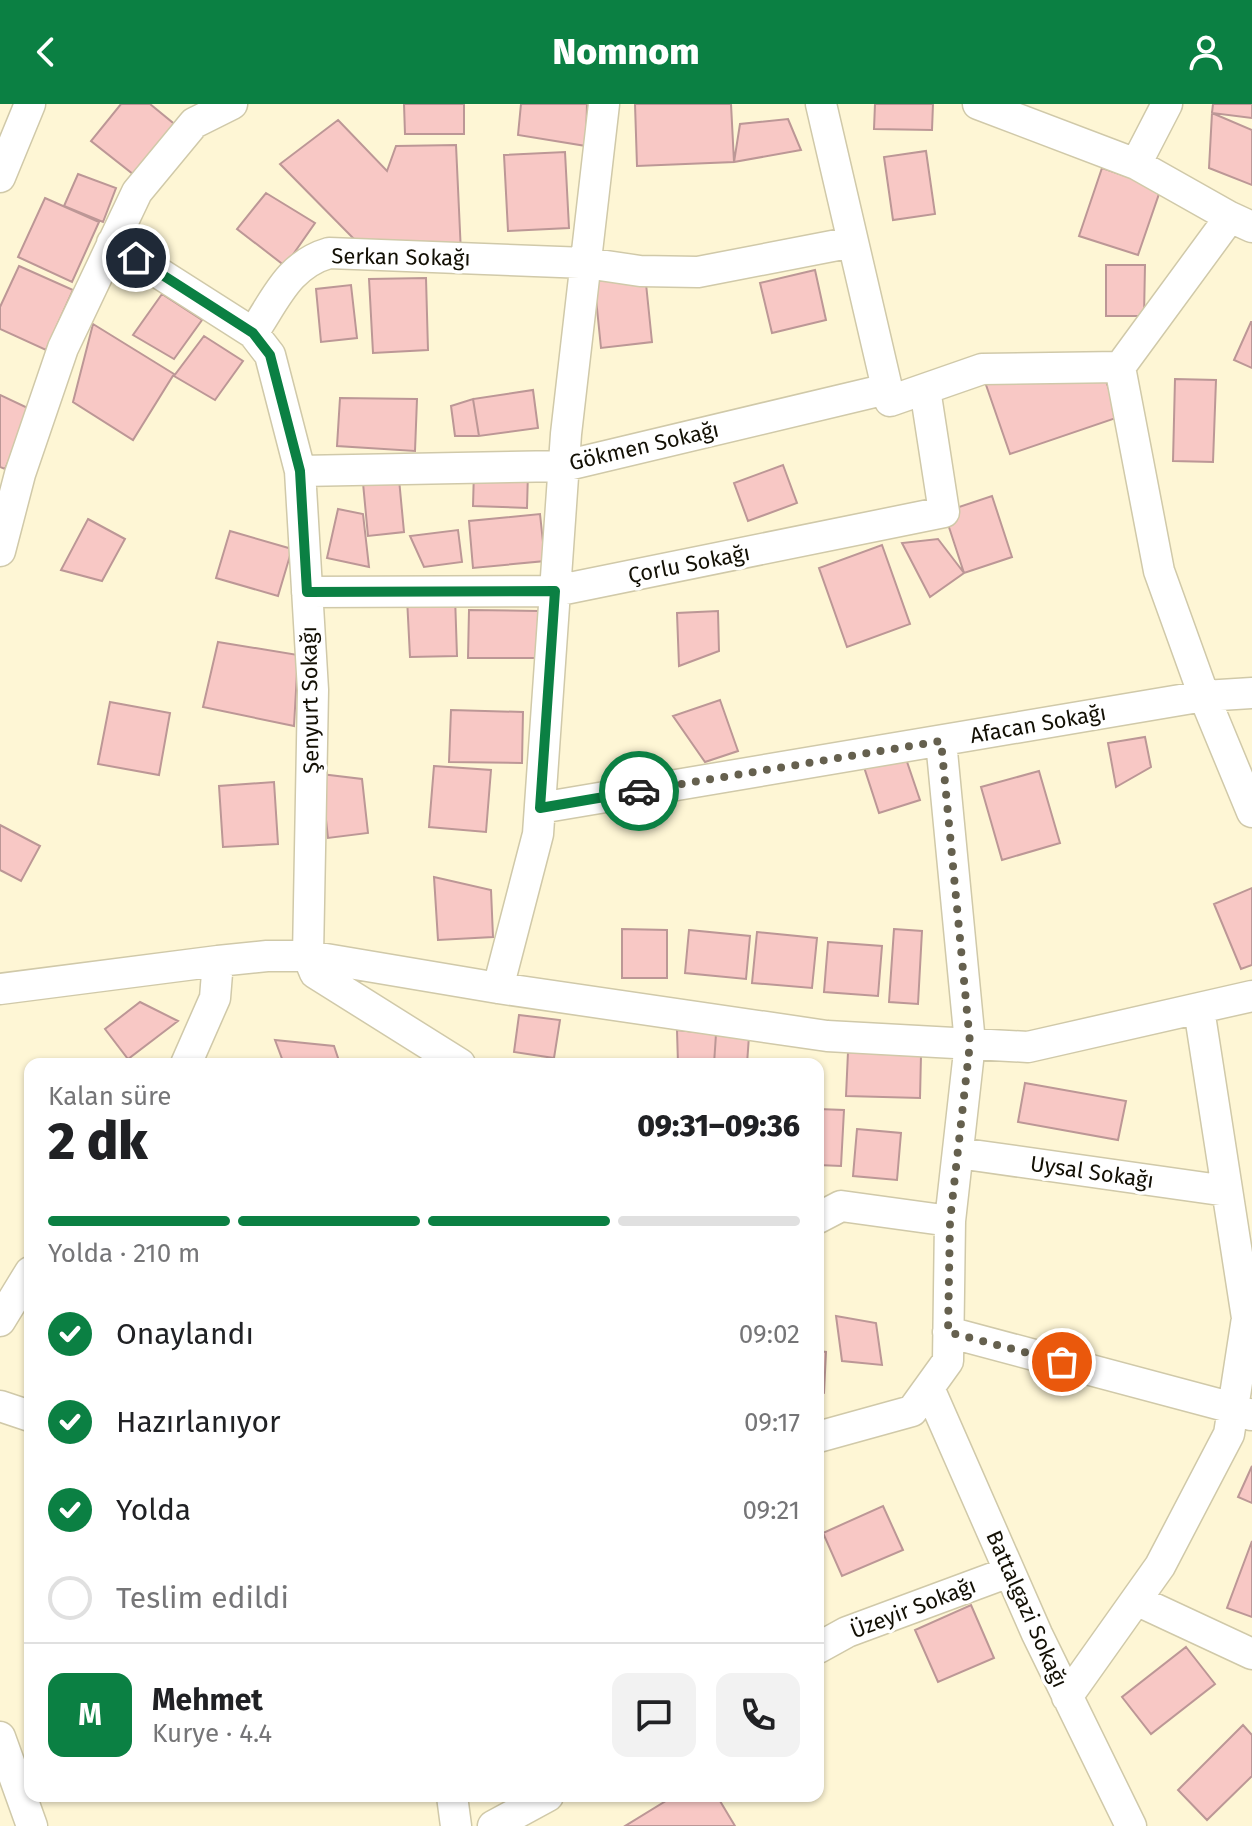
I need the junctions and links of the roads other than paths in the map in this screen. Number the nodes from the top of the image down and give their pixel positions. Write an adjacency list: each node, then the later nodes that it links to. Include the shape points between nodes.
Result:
1 (30, 104): 8 (street)
2 (232, 104): 11 (street, via 194,123 137,192)
3 (604, 104): 12 (street)
4 (821, 104): 10 (street)
5 (1167, 104): 7 (street)
6 (989, 106): 7 (street)
7 (1136, 164): 9 (street)
8 (0, 177)
9 (1241, 222): 14 (street)
10 (853, 242): 12 (street, Serkan Sokağı, via 698,272); 15 (street)
11 (112, 243): 13 (street, Şenyurt Sokağı); 19 (street, via 63,348)
12 (586, 263): 13 (street, Serkan Sokağı, via 329,253 295,269); 17 (street)
13 (253, 333): 18 (street, Şenyurt Sokağı, via 270,355)
14 (1120, 367): 16 (street, via 982,369); 23 (street, via 1159,571)
15 (887, 389): 16 (street, Gökmen Sokağı, via 890,401); 17 (street, Gökmen Sokağı)
16 (925, 389): 20 (street, Çorlu Sokağı, via 944,512)
17 (564, 466): 18 (street, Gökmen Sokağı); 20 (street)
18 (300, 471): 21 (street, Şenyurt Sokağı)
19 (0, 551)
20 (555, 591): 21 (street, Çorlu Sokağı); 25 (street)
21 (307, 592): 27 (street, Şenyurt Sokağı, via 313,690)
22 (1252, 693): 23 (street, Afacan Sokağı)
23 (1204, 696): 24 (street, Afacan Sokağı); 26 (street)
24 (941, 741): 25 (street, Afacan Sokağı); 33 (street)
25 (540, 808): 29 (street)
26 (1252, 812)
27 (308, 956): 28 (street); 29 (street); 35 (street, via 315,973)
28 (218, 961): 30 (street); 34 (street, via 215,998)
29 (498, 988): 33 (street, via 827,1036)
30 (0, 989)
31 (1252, 996): 32 (street)
32 (1199, 1009): 33 (street, via 1028,1047); 37 (street)
33 (970, 1043): 36 (street)
34 (189, 1058)
35 (450, 1058)
36 (958, 1153): 37 (street, Uysal Sokağı); 39 (street)
37 (1227, 1191): 45 (street, via 1247,1318)
38 (826, 1207): 39 (street)
39 (950, 1221): 42 (street)
40 (24, 1282): 41 (street)
41 (0, 1321)
42 (948, 1332): 43 (street, via 948,1361); 45 (street)
43 (929, 1388): 47 (street, via 912,1411); 48 (street, Battalgazi Sokağı)
44 (0, 1406): 46 (street)
45 (1242, 1412): 49 (street, via 1160,1566)
46 (24, 1414)
47 (824, 1435)
48 (1009, 1572): 50 (street, Üzeyir Sokağı); 52 (street, Battalgazi Sokağı)
49 (1136, 1600): 51 (street); 52 (street)
50 (824, 1645)
51 (1252, 1654)
52 (1067, 1697): 61 (street, Battalgazi Sokağı)
53 (11, 1745): 54 (street)
54 (24, 1795)
55 (26, 1802): 58 (street)
56 (453, 1802): 59 (street)
57 (537, 1802): 60 (street)
58 (32, 1826)
59 (456, 1826)
60 (493, 1826)
61 (1131, 1826)

